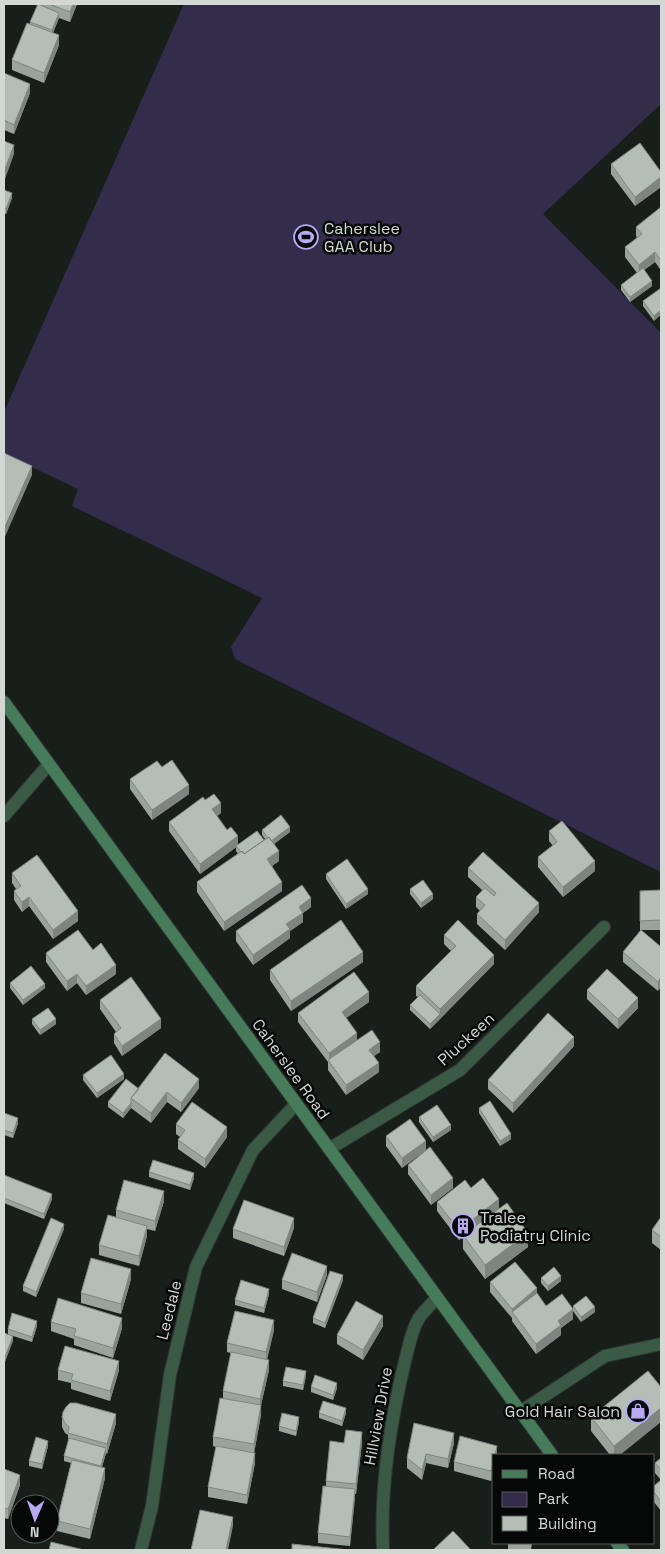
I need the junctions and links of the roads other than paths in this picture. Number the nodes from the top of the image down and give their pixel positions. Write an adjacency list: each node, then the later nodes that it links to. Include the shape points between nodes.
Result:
1 (4, 702): 2 (main road, Caherslee Road)
2 (49, 764): 3 (street); 5 (main road, Caherslee Road)
3 (4, 816)
4 (604, 927): 6 (street, Pluckeen, via 460,1070)
5 (296, 1104): 6 (main road, Caherslee Road); 11 (street, Leedale, via 253,1150 196,1267 170,1375 152,1506)
6 (329, 1149): 7 (main road, Caherslee Road)
7 (437, 1298): 9 (main road, Caherslee Road); 12 (street, Hillview Drive, via 419,1318 411,1336 397,1392 384,1478)
8 (661, 1344): 9 (street, via 605,1356)
9 (520, 1412): 10 (main road, Caherslee Road)
10 (551, 1454)
11 (141, 1550)
12 (383, 1550)

